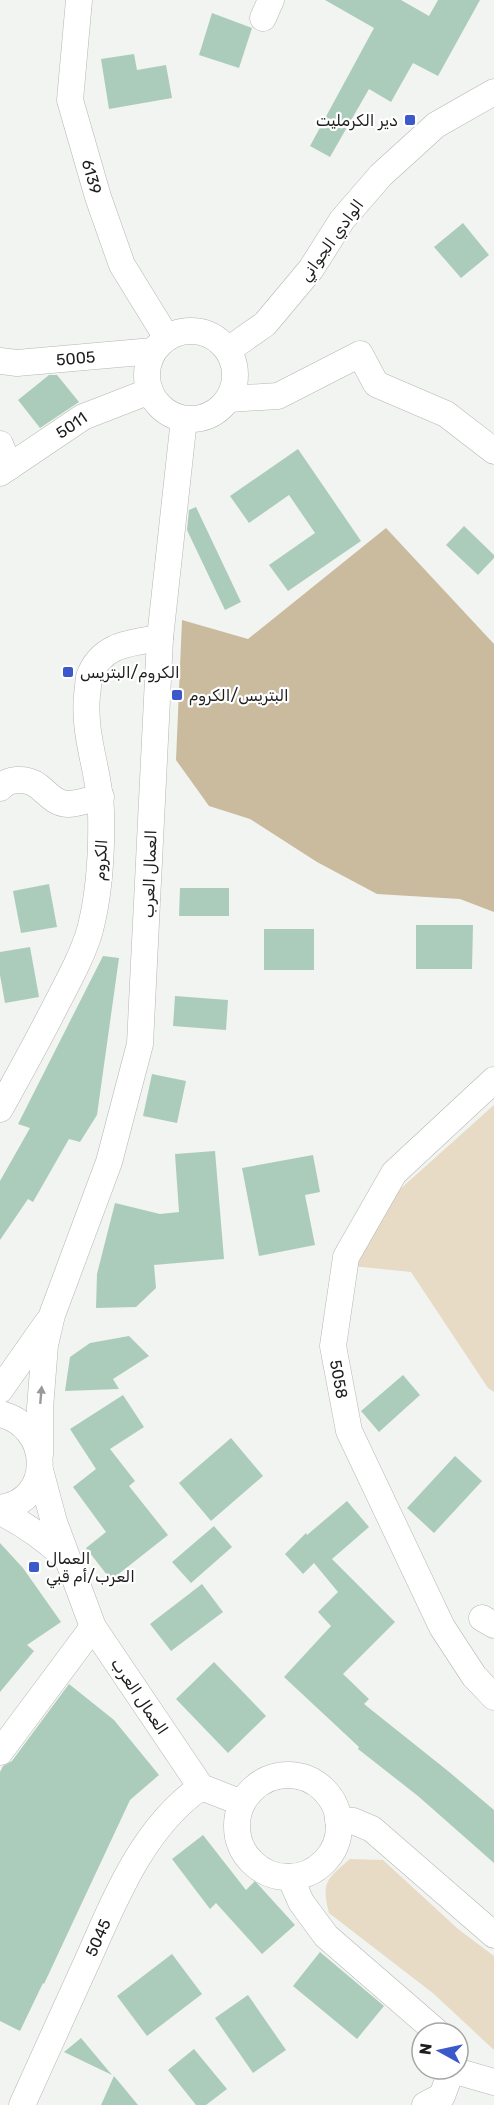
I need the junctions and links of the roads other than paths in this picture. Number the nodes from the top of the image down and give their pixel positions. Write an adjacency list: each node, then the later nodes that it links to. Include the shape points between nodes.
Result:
1 (79, 0): 3 (street, 6139, via 70,100 122,265)
2 (494, 92): 4 (street, الوادي الجواني, via 436,125 381,175 342,220 311,269 265,324)
3 (160, 345): 4 (street, via 179,332 193,330 207,333); 5 (street, 5005, via 17,363); 6 (street, via 148,364)
4 (228, 350): 7 (street, via 236,374)
5 (0, 361)
6 (150, 391): 8 (street, via 163,410); 10 (street, 5011, via 83,417)
7 (229, 399): 8 (street, via 209,416); 9 (street, via 278,396 360,354 375,384 446,414)
8 (184, 419): 11 (street, العمال العرب)
9 (494, 451)
10 (3, 462)
11 (160, 638): 13 (street, الكروم, via 122,644 100,658 89,678 86,707 90,749); 16 (street, العمال العرب, via 140,1044 109,1162)
12 (0, 788): 13 (street, via 7,781 26,779 41,786 52,799 67,804)
13 (101, 797): 15 (street, الكروم, via 100,877 89,932 63,993)
14 (494, 1080): 23 (street, 5058, via 394,1173 346,1257 333,1346 349,1431 442,1627 474,1676)
15 (0, 1109)
16 (52, 1316): 17 (street, العمال العرب); 19 (street, العمال العرب, one-way to 16, via 45,1345)
17 (0, 1390)
18 (0, 1414): 19 (street, via 30,1431)
19 (40, 1462): 20 (street, via 36,1483 28,1494); 21 (street, العمال العرب, via 54,1522)
20 (0, 1510): 21 (street, العمال العرب, via 44,1538)
21 (70, 1562): 22 (street, العمال العرب)
22 (93, 1627): 24 (street); 25 (street, العمال العرب)
23 (494, 1697)
24 (0, 1752)
25 (201, 1787): 26 (street); 34 (street, 5045, via 153,1836 128,1872)
26 (242, 1803): 27 (street, via 259,1783 284,1774 297,1775 321,1787 330,1797); 28 (street, via 237,1819 242,1850 262,1870)
27 (339, 1820): 28 (street, via 335,1845 322,1864); 29 (street, via 372,1829)
28 (290, 1877): 30 (street, via 301,1902 326,1936)
29 (494, 1935)
30 (424, 2021)
31 (470, 2075): 33 (street)
32 (448, 2081): 35 (street, via 442,2096)
33 (494, 2082)
34 (22, 2105)
35 (425, 2105)

